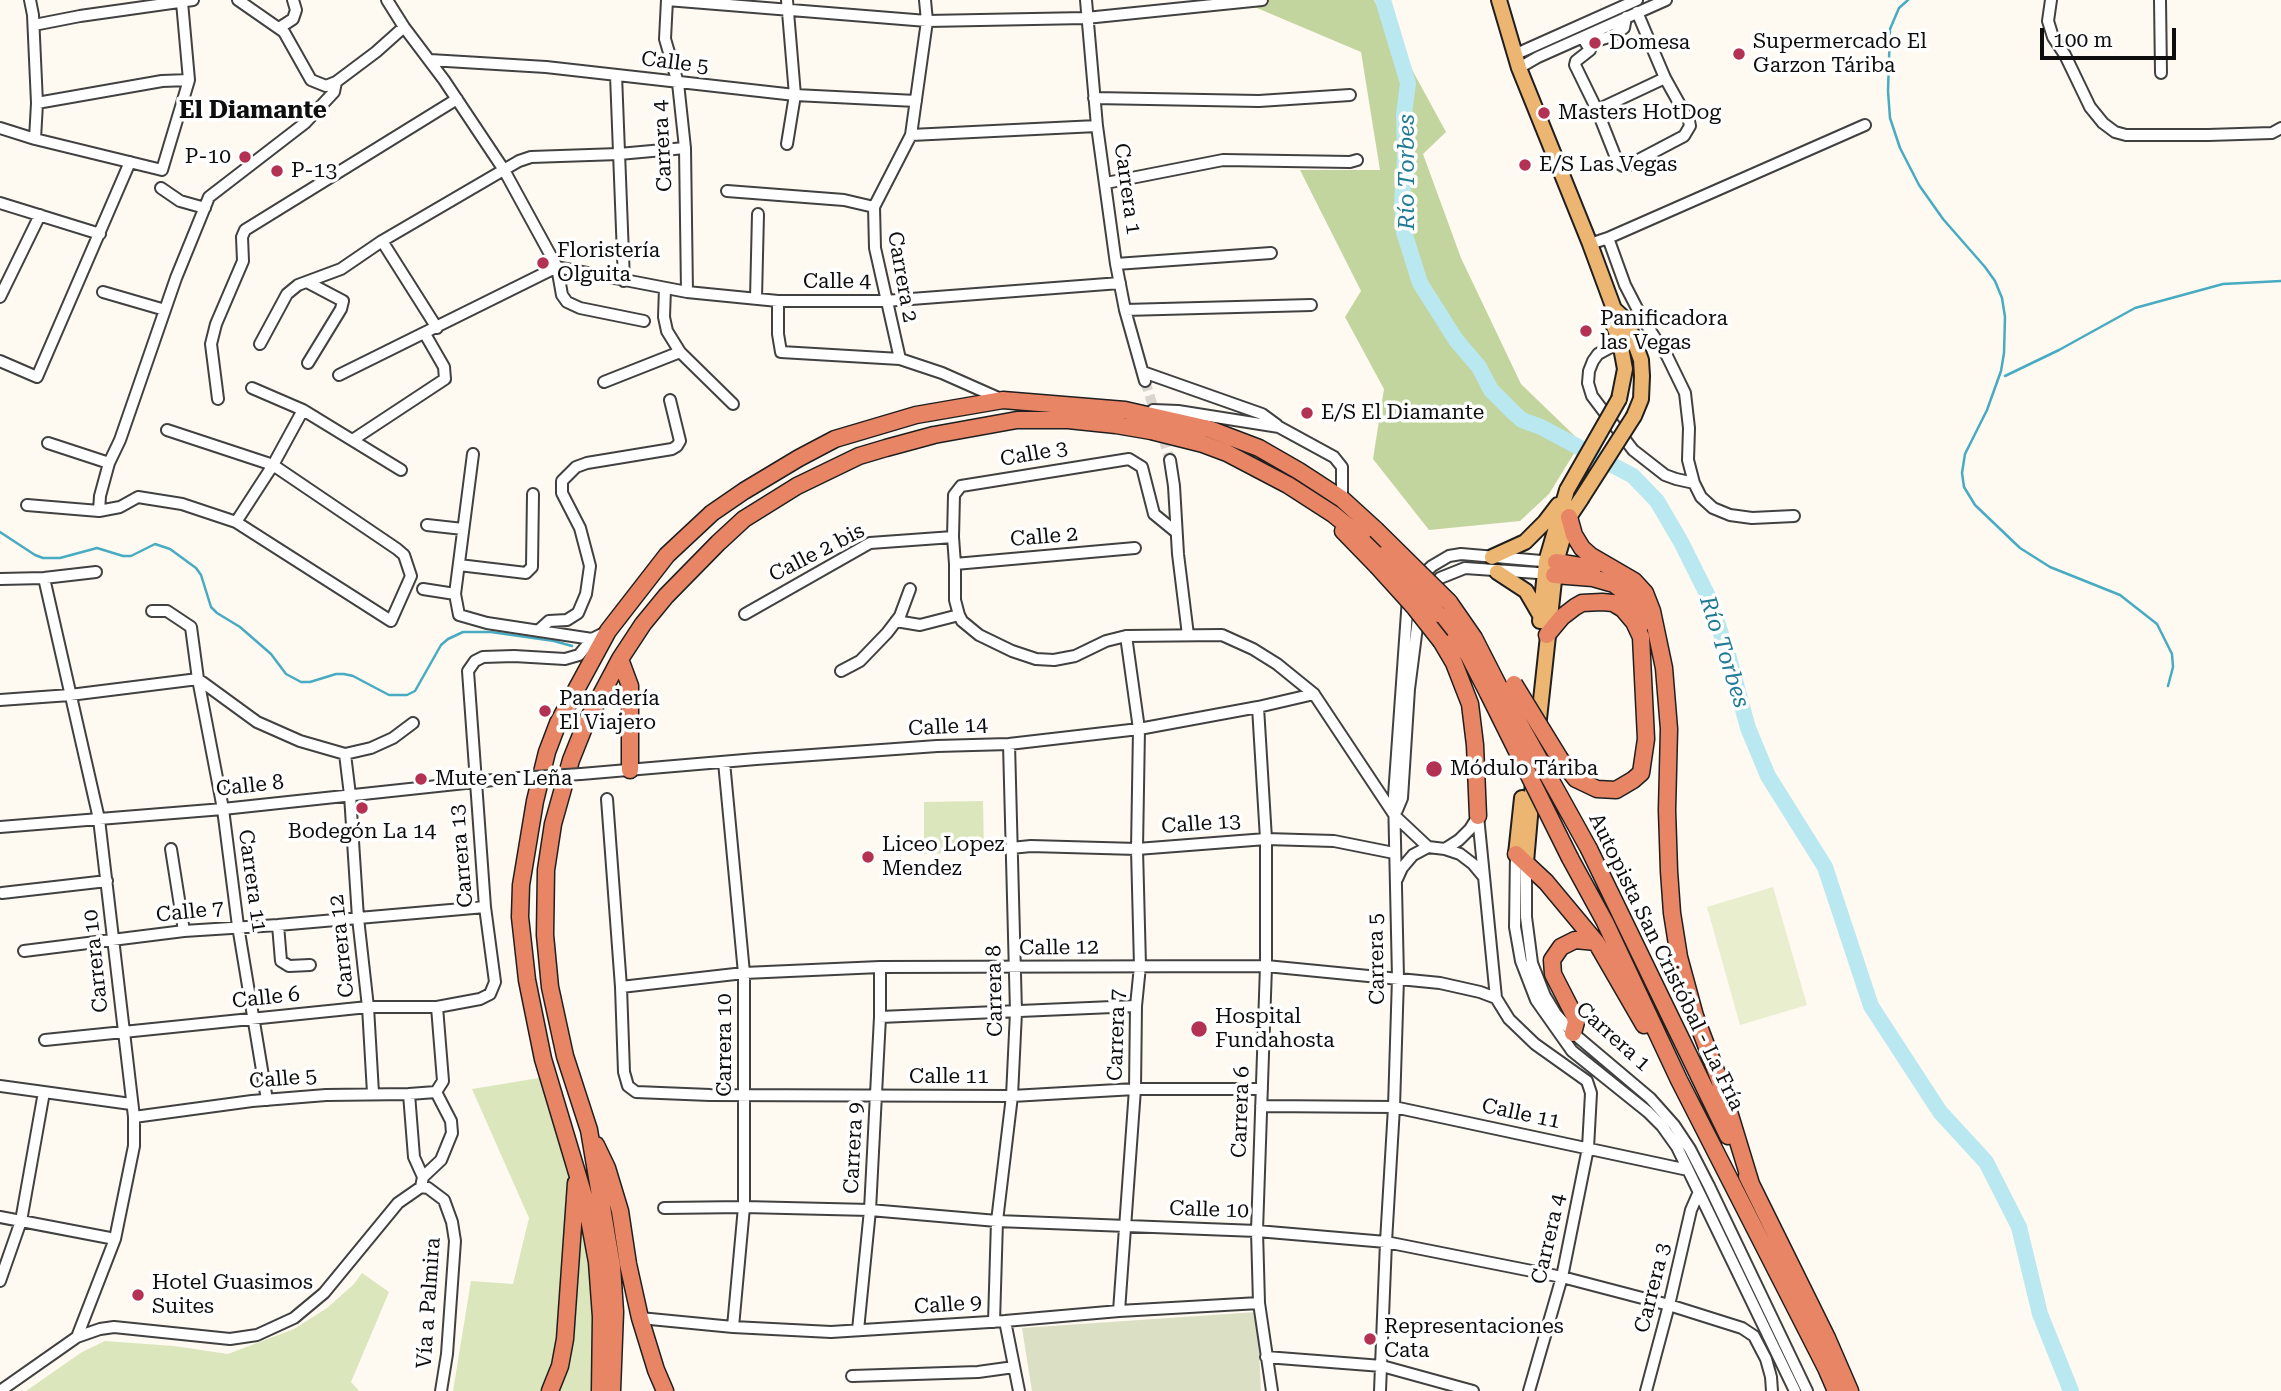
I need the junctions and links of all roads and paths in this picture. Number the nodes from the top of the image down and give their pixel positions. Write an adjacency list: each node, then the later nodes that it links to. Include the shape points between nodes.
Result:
1 (30, 0): 22 (street)
2 (99, 0): 18 (street)
3 (238, 0): 24 (street)
4 (293, 0): 24 (street, via 293,19)
5 (387, 0): 23 (street)
6 (667, 0): 17 (street); 33 (street, Carrera 4, via 665,39)
7 (925, 0): 21 (street, Carrera 2)
8 (1086, 0): 20 (street, Carrera 1)
9 (1262, 0): 20 (street)
10 (1499, 0): 27 (main road)
11 (1637, 0): 16 (street)
12 (1666, 0): 19 (street)
13 (2051, 0): 44 (street, via 2048,21 2053,37 2090,107 2107,128 2126,135 2272,133)
14 (2160, 0): 28 (street)
15 (188, 1): 18 (street); 31 (street)
16 (1613, 5): 27 (street)
17 (788, 6): 21 (street); 35 (street)
18 (100, 13): 22 (street)
19 (1631, 15): 25 (street); 30 (street)
20 (1086, 18): 21 (street); 36 (street, Carrera 1)
21 (927, 22): 38 (street, Carrera 2)
22 (34, 25): 39 (street)
23 (404, 27): 26 (street); 32 (street)
24 (279, 28): 32 (street, via 311,80 326,86)
25 (1587, 36): 27 (street); 40 (street, via 1590,50 1574,65)
26 (430, 61): 29 (street, Calle 5); 37 (street)
27 (1517, 61): 64 (main road)
28 (2161, 74)
29 (617, 75): 33 (street, Calle 5); 49 (street)
30 (1665, 78): 40 (street); 40 (street, via 1689,121 1687,132 1627,166 1618,163)
31 (189, 80): 39 (street); 51 (street, via 162,170)
32 (336, 82): 58 (street, via 334,92 305,123 231,178 209,197)
33 (678, 83): 35 (street, Calle 5); 48 (street, Carrera 4)
34 (1350, 95): 36 (street, via 1259,101)
35 (795, 96): 38 (street, Calle 5); 47 (street)
36 (1094, 98): 42 (street, Carrera 1)
37 (457, 99): 52 (street); 94 (street, via 246,230 243,261 211,344)
38 (916, 101): 45 (street, Carrera 2)
39 (37, 103): 46 (street)
40 (1597, 110)
41 (1865, 124): 62 (street)
42 (1097, 126): 45 (street); 53 (street, Carrera 1)
43 (0, 128): 46 (street)
44 (2281, 128)
45 (911, 135): 57 (street, Carrera 2)
46 (35, 139): 51 (street)
47 (787, 144)
48 (685, 148): 49 (street); 73 (street, Carrera 4)
49 (619, 154): 52 (street, via 531,157); 68 (street)
50 (1357, 160): 53 (street, via 1223,160)
51 (130, 162): 61 (street)
52 (504, 170): 63 (street); 67 (street)
53 (1106, 183): 66 (street, Carrera 1)
54 (161, 188): 58 (street, via 180,201)
55 (727, 191): 57 (street)
56 (0, 203): 60 (street)
57 (874, 206): 77 (street, Carrera 2, via 875,248)
58 (205, 208): 80 (street)
59 (758, 214): 75 (street)
60 (40, 215): 61 (street); 74 (street)
61 (100, 234): 89 (street, via 37,377)
62 (1608, 238): 64 (street); 109 (street, via 1625,285 1685,393 1688,460)
63 (382, 241): 69 (street, via 341,269); 83 (street)
64 (1590, 244): 79 (main road)
65 (1271, 253): 66 (street)
66 (1116, 264): 70 (street, Carrera 1)
67 (557, 267): 68 (street, Calle 4); 82 (street, via 567,302); 83 (street)
68 (624, 281): 71 (street, Calle 4)
69 (307, 282): 86 (street, via 287,294); 90 (street, via 343,301)
70 (1120, 283): 77 (street, Calle 4); 81 (street, Carrera 1)
71 (665, 288): 73 (street, Calle 4); 87 (street, via 667,331)
72 (103, 292): 80 (street)
73 (687, 292): 75 (street, Calle 4)
74 (0, 297)
75 (756, 298): 76 (street, Calle 4)
76 (778, 300): 77 (street, Calle 4); 88 (street, via 781,352)
77 (885, 301): 88 (street, Carrera 2)
78 (1311, 305): 81 (street)
79 (1614, 309): 85 (main road, via 1613,324); 116 (main road, bridge, via 1627,321 1640,360 1641,399)
80 (165, 310): 106 (street)
81 (1125, 310): 100 (street, Carrera 1, via 1144,377 1262,414)
82 (644, 321)
83 (437, 328): 84 (street)
84 (425, 334): 91 (street); 102 (street, via 444,367 445,379)
85 (1620, 342): 109 (street, via 1593,362 1588,383 1592,396 1633,450 1665,475); 111 (main road, bridge, via 1625,369 1619,399)
86 (260, 344)
87 (680, 352): 92 (street); 97 (street)
88 (900, 359): 96 (street)
89 (0, 361)
90 (309, 363)
91 (339, 375)
92 (604, 382)
93 (252, 388): 98 (street)
94 (218, 399)
95 (670, 400): 142 (street, via 680,441 677,446 587,463 562,481 562,493 580,528 590,566 586,594 578,613 567,621 549,621)
96 (1003, 400): 99 (highway, Autopista San Cristóbal - La Fría); 143 (highway, Autopista San Cristóbal - La Fría, via 916,415 851,433 772,473 689,534)
97 (733, 404)
98 (303, 410): 102 (street); 107 (street)
99 (1125, 410): 100 (street, via 1178,411); 112 (highway, Autopista San Cristóbal - La Fría, via 1209,429 1259,448)
100 (1279, 427): 112 (street, via 1334,457 1342,467)
101 (167, 430): 107 (street)
102 (354, 439): 108 (street)
103 (48, 443): 106 (street)
104 (473, 454): 119 (street)
105 (1170, 460): 120 (street)
106 (109, 463): 114 (street)
107 (274, 465): 117 (street); 117 (street, via 404,555 411,576 391,621)
108 (401, 470)
109 (1694, 483): 115 (street, via 1713,508 1730,515)
110 (533, 494): 126 (street, via 531,567 526,573)
111 (1565, 494): 123 (main road, via 1525,542); 127 (main road)
112 (1342, 499): 136 (highway, Autopista San Cristóbal - La Fría, bridge, via 1376,530)
113 (27, 505): 114 (street)
114 (99, 511): 117 (street, via 138,497 182,504)
115 (1794, 516)
116 (1569, 517): 127 (main road); 130 (highway, via 1582,548)
117 (236, 522)
118 (427, 525): 119 (street)
119 (463, 529): 126 (street)
120 (1176, 532): 121 (street, Calle 3, via 1154,514 1142,467 1129,458 961,486 954,495); 144 (street)
121 (953, 537): 125 (street, Calle 3); 138 (street, Calle 2 bis, via 870,543)
122 (1135, 548): 125 (street, Calle 2)
123 (1492, 557): 127 (street); 168 (street, via 1449,556 1416,581 1409,594)
124 (1380, 561): 136 (highway, Autopista San Cristóbal - La Fría, bridge); 149 (highway, Autopista San Cristóbal - La Fría, via 1333,514 1288,485 1203,444 1151,430 1068,420 1005,422 859,456 797,486 744,519 718,543 666,596); 169 (highway, bridge, via 1441,641 1470,704)
125 (956, 564): 139 (street, Calle 3)
126 (458, 565): 135 (street)
127 (1550, 568): 129 (street); 130 (highway); 140 (main road); 145 (main road, Carrera 1); 147 (highway, via 1614,584 1636,606)
128 (96, 572): 131 (street)
129 (1497, 572): 140 (main road, via 1526,591); 168 (street, via 1465,568 1440,578 1418,613 1402,798)
130 (1619, 572): 232 (highway, via 1645,593 1652,611 1664,668 1669,729 1669,871 1679,957)
131 (44, 578): 132 (street); 154 (street, Carrera 10)
132 (0, 579)
133 (423, 589): 135 (street)
134 (910, 589): 141 (street)
135 (455, 594): 142 (street, via 456,609 463,618)
136 (1443, 608): 152 (highway, Autopista San Cristóbal - La Fría, via 1469,656); 152 (highway, Autopista San Cristóbal - La Fría, via 1475,638)
137 (152, 611): 151 (street, Carrera 11, via 167,611 191,627)
138 (745, 614)
139 (959, 615): 141 (street, via 920,625); 146 (street, via 979,635 1037,659 1074,656)
140 (1540, 615): 179 (main road)
141 (896, 621): 150 (street, via 860,661)
142 (538, 631): 148 (street)
143 (608, 631): 148 (street); 230 (highway, Autopista San Cristóbal - La Fría, via 571,696 547,752 521,885 527,980 543,1059)
144 (1188, 635): 146 (street); 153 (street, via 1222,635 1237,642 1277,664)
145 (1547, 635): 147 (highway, via 1575,607 1602,602 1623,609); 179 (main road, Carrera 1)
146 (1126, 636): 158 (street, Carrera 7)
147 (1641, 637): 152 (highway, bridge, via 1646,739 1641,773 1616,790 1597,789 1576,779)
148 (592, 639): 164 (street, Carrera 13, via 572,657 483,657 475,661 468,671)
149 (620, 659): 162 (highway, via 630,686); 227 (highway, Autopista San Cristóbal - La Fría, via 571,760 546,870 550,987 565,1056)
150 (841, 671)
151 (198, 679): 154 (street); 160 (street, via 257,722); 167 (street, Carrera 11)
152 (1500, 688): 211 (highway, Autopista San Cristóbal - La Fría, bridge, via 1570,858); 232 (highway, Autopista San Cristóbal - La Fría, bridge, via 1589,849)
153 (1314, 694): 156 (street, Calle 14); 168 (street)
154 (70, 695): 155 (street); 170 (street, Carrera 10)
155 (0, 700)
156 (1258, 707): 158 (street, Calle 14); 172 (street, Carrera 6)
157 (414, 723): 160 (street, via 371,748)
158 (1139, 729): 159 (street, Calle 14); 176 (street, Carrera 7)
159 (1009, 744): 161 (street, Calle 14); 174 (street, Carrera 8)
160 (345, 754): 165 (street, Carrera 12)
161 (724, 762): 162 (street, Calle 14); 197 (street, Carrera 10)
162 (630, 770): 163 (street, Calle 14, bridge)
163 (503, 779): 164 (street, Calle 8)
164 (475, 782): 165 (street, Calle 8); 184 (street, Carrera 13)
165 (351, 795): 167 (street, Calle 8); 185 (street, Carrera 12)
166 (607, 799): 199 (street)
167 (223, 809): 170 (street, Calle 8); 187 (street, Carrera 11)
168 (1395, 816): 173 (street); 178 (street, Carrera 5)
169 (1478, 816): 177 (street, via 1470,830); 180 (street)
170 (99, 819): 171 (street, Calle 8); 181 (street, Carrera 10)
171 (0, 827)
172 (1266, 839): 176 (street, Calle 13); 178 (street, Calle 13, via 1334,841); 194 (street, Carrera 6)
173 (1428, 846): 177 (street); 182 (street, via 1413,855)
174 (1011, 848): 176 (street, Calle 13); 196 (street, Carrera 8)
175 (171, 849): 188 (street)
176 (1137, 849): 193 (street, Carrera 7)
177 (1445, 849): 180 (street, via 1466,859)
178 (1394, 853): 182 (street, Carrera 5)
179 (1521, 858): 190 (highway); 209 (street, Carrera 1, via 1532,963 1545,996); 229 (street, Carrera 1, via 1515,927 1521,961 1536,1000 1572,1051 1662,1126)
180 (1483, 876): 201 (street)
181 (107, 881): 183 (street); 189 (street, Carrera 10)
182 (1395, 883): 198 (street, Carrera 5)
183 (2, 893)
184 (485, 907): 185 (street, Calle 7); 200 (street, Carrera 13, via 495,982)
185 (358, 918): 186 (street, Calle 7); 203 (street, Carrera 12)
186 (278, 925): 187 (street, Calle 7); 192 (street, via 281,961 289,966)
187 (239, 926): 188 (street, Calle 7); 207 (street, Carrera 11)
188 (184, 931): 189 (street, Calle 7)
189 (113, 941): 191 (street, Calle 7); 208 (street, Carrera 10)
190 (1596, 942): 209 (highway, via 1575,940 1560,947 1552,960 1553,974 1574,1015); 211 (highway)
191 (24, 951)
192 (310, 965)
193 (1140, 966): 194 (street, Calle 12); 196 (street, Calle 12); 202 (street, Carrera 7)
194 (1266, 966): 198 (street, Calle 12); 214 (street, Carrera 6)
195 (880, 967): 196 (street, Calle 12); 197 (street, Calle 12); 206 (street, Carrera 9)
196 (1014, 968): 205 (street, Carrera 8)
197 (744, 973): 199 (street, Calle 12); 219 (street, Carrera 10)
198 (1398, 978): 201 (street, Calle 12); 225 (street, Carrera 5)
199 (621, 987): 219 (street, Calle 11, via 628,1086 636,1092)
200 (490, 994): 204 (street, Calle 6)
201 (1496, 998): 228 (street, Carrera 4, via 1509,1019 1535,1044 1587,1081 1591,1093)
202 (1136, 1006): 205 (street); 213 (street, Carrera 7)
203 (368, 1007): 204 (street, Calle 6); 207 (street, Calle 6); 217 (street, Carrera 12)
204 (437, 1007): 216 (street, via 443,1082)
205 (1016, 1012): 206 (street); 221 (street, Carrera 8)
206 (880, 1017): 220 (street, Carrera 9)
207 (253, 1019): 208 (street, Calle 6); 222 (street, Carrera 11)
208 (122, 1033): 210 (street, Calle 6); 223 (street, Carrera 10)
209 (1573, 1033): 274 (street, Carrera 1, via 1650,1098 1679,1133)
210 (45, 1040)
211 (1679, 1080): 275 (highway, Autopista San Cristóbal - La Fría)
212 (0, 1086): 215 (street)
213 (1135, 1089): 214 (street, Calle 11); 221 (street, Calle 11); 240 (street, Carrera 7)
214 (1262, 1089): 224 (street, Carrera 6)
215 (44, 1092): 223 (street); 238 (street)
216 (436, 1092): 218 (street, Calle 5); 231 (street, via 452,1133 441,1160)
217 (373, 1093): 218 (street, Calle 5); 222 (street, Calle 5)
218 (409, 1094): 231 (street, via 414,1157)
219 (745, 1094): 220 (street, Calle 11); 234 (street, Carrera 10)
220 (876, 1096): 221 (street, Calle 11); 236 (street, Carrera 9)
221 (1012, 1096): 239 (street, Carrera 8)
222 (267, 1100): 226 (street, Calle 5)
223 (131, 1104): 226 (street, Carrera 10)
224 (1261, 1106): 225 (street, Calle 11); 241 (street, Carrera 6)
225 (1394, 1107): 228 (street, Calle 11); 243 (street, Carrera 5)
226 (134, 1117): 242 (street, Carrera 10, via 134,1146)
227 (589, 1130): 249 (highway, via 620,1211); 263 (highway, Autopista San Cristóbal - La Fría, via 612,1266)
228 (1588, 1148): 229 (street, Calle 11); 244 (street, Carrera 4)
229 (1688, 1170): 233 (street, Carrera 1)
230 (577, 1174): 261 (highway, via 565,1339 561,1366); 262 (highway, Autopista San Cristóbal - La Fría, via 597,1262)
231 (422, 1182): 253 (street, via 398,1203 345,1270 307,1308 257,1335 230,1339 114,1326); 260 (street, Vía a Palmira, via 444,1200 455,1241)
232 (1751, 1184): 276 (highway, Autopista San Cristóbal - La Fría)
233 (1698, 1194): 247 (street, Carrera 3); 273 (street, Carrera 1)
234 (744, 1207): 235 (street, Calle 10); 236 (street, Calle 10); 251 (street, Carrera 10)
235 (664, 1208)
236 (870, 1210): 239 (street, Calle 10); 252 (street, Carrera 9)
237 (0, 1217): 238 (street)
238 (21, 1221): 242 (street); 245 (street)
239 (997, 1221): 240 (street, Calle 10); 250 (street, Carrera 8)
240 (1124, 1225): 241 (street, Calle 10); 248 (street, Carrera 7)
241 (1256, 1231): 243 (street, Calle 10); 246 (street, Carrera 6)
242 (115, 1240): 253 (street, Carrera 10)
243 (1386, 1242): 244 (street, Calle 10); 255 (street, Carrera 5)
244 (1562, 1276): 247 (street, Calle 10); 270 (street, Carrera 4)
245 (0, 1281)
246 (1259, 1303): 248 (street, Calle 9); 254 (street, Carrera 6)
247 (1669, 1305): 271 (street, Carrera 3); 272 (street, Calle 10, via 1754,1336 1766,1359)
248 (1119, 1311): 250 (street, Calle 9)
249 (640, 1318): 251 (street, Calle 9); 257 (highway)
250 (1000, 1322): 252 (street, Calle 9); 256 (street, Carrera 8)
251 (733, 1327): 252 (street, Calle 9)
252 (858, 1330)
253 (77, 1337): 259 (street)
254 (1266, 1357): 255 (street); 267 (street, Carrera 6)
255 (1382, 1366): 268 (street, Carrera 5); 269 (street)
256 (1014, 1367): 258 (street); 266 (street, Carrera 8)
257 (656, 1370): 264 (highway); 265 (highway)
258 (852, 1376)
259 (0, 1391)
260 (441, 1391)
261 (550, 1391)
262 (600, 1391)
263 (612, 1391)
264 (656, 1391)
265 (665, 1391)
266 (1019, 1391)
267 (1272, 1391)
268 (1380, 1391)
269 (1473, 1391)
270 (1529, 1391)
271 (1646, 1391)
272 (1772, 1391)
273 (1795, 1391)
274 (1807, 1391)
275 (1836, 1391)
276 (1850, 1391)

